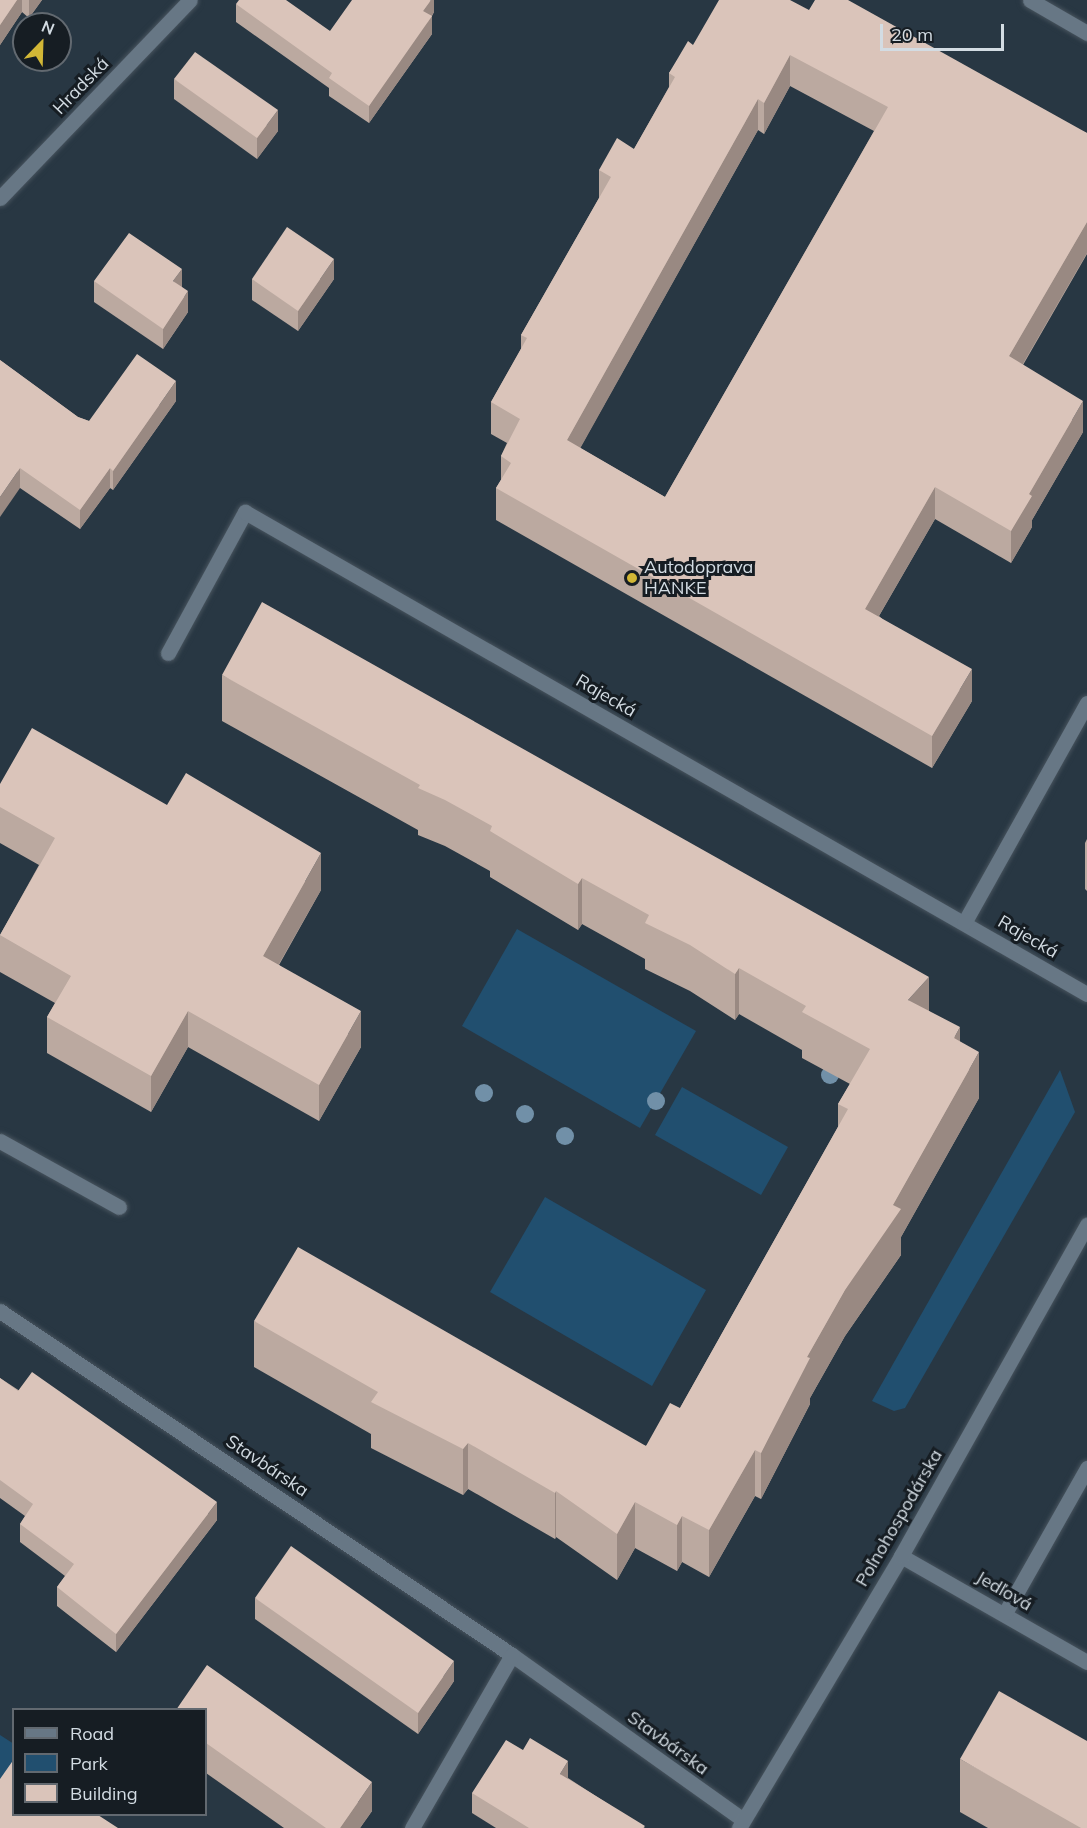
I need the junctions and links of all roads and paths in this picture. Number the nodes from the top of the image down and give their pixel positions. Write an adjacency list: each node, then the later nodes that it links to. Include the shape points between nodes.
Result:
1 (190, 0): 4 (street, Hradská)
2 (1030, 0): 3 (street)
3 (1087, 33)
4 (0, 198)
5 (168, 653): 7 (street, Rajecká, via 245,512)
6 (1087, 703): 7 (street)
7 (964, 922): 8 (street, Rajecká)
8 (1087, 994)
9 (0, 1141): 10 (street)
10 (119, 1207)
11 (1087, 1225): 14 (street, Poľnohospodárska)
12 (0, 1311): 16 (street, Stavbárska)
13 (1087, 1468): 15 (street)
14 (901, 1556): 15 (street, Jedľová); 18 (street, Poľnohospodárska)
15 (1005, 1613): 17 (street, Jedľová)
16 (512, 1655): 18 (street, Stavbárska); 19 (street)
17 (1087, 1662)
18 (741, 1824)
19 (412, 1828)

